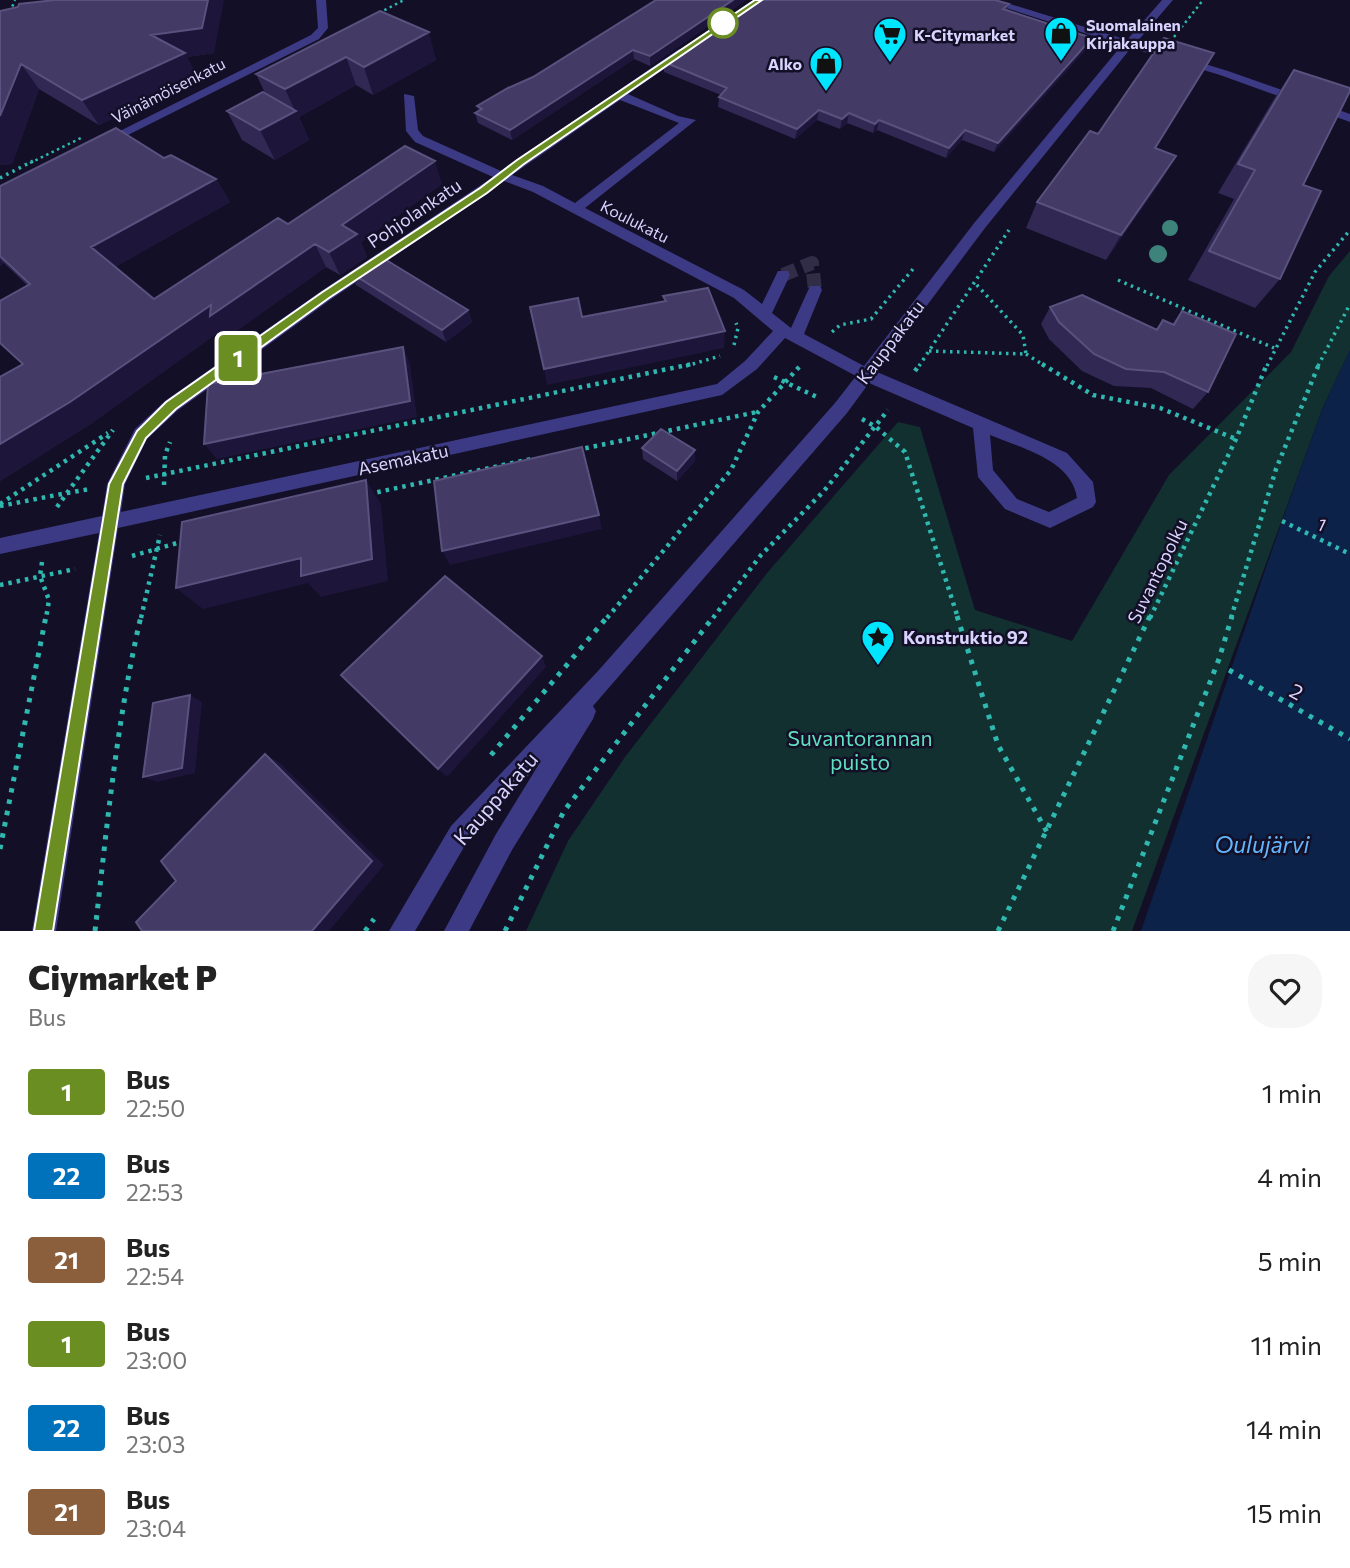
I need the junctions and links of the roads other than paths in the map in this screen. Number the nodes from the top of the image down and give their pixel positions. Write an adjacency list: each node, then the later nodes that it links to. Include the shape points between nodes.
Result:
1 (321, 0): 11 (street, Väinämöisenkatu, via 323,28 315,37)
2 (986, 0): 5 (street)
3 (1168, 0): 5 (street, Kauppakatu)
4 (694, 44): 8 (street, Pohjolankatu)
5 (1129, 45): 7 (street); 18 (street, Kauppakatu, via 980,225)
6 (1235, 63): 7 (street)
7 (1224, 73): 10 (street)
8 (625, 91): 12 (street, Pohjolankatu); 13 (street, via 676,118 690,120)
9 (408, 96): 12 (street, Koulukatu, via 412,131 419,139)
10 (1350, 118)
11 (91, 149)
12 (502, 176): 13 (street, Koulukatu); 20 (street, Pohjolankatu, via 171,406 141,434 116,484)
13 (575, 209): 16 (street, Koulukatu, via 739,294)
14 (783, 275): 16 (street)
15 (815, 290): 17 (street, Asemakatu)
16 (764, 314): 17 (street, Koulukatu)
17 (789, 334): 18 (street, Koulukatu); 20 (street, Asemakatu, via 722,389)
18 (865, 374): 19 (street, Koulukatu); 22 (street, Kauppakatu, via 841,408)
19 (981, 422): 19 (street, Koulukatu, via 1061,458 1084,482 1087,502 1051,520 1012,504 984,472)
20 (110, 523): 21 (street, Asemakatu); 23 (street, Pohjolankatu)
21 (0, 546)
22 (605, 678): 24 (street, Kauppakatu, via 459,834); 25 (street, Kauppakatu, via 504,842)
23 (46, 925)
24 (401, 931)
25 (457, 931)

